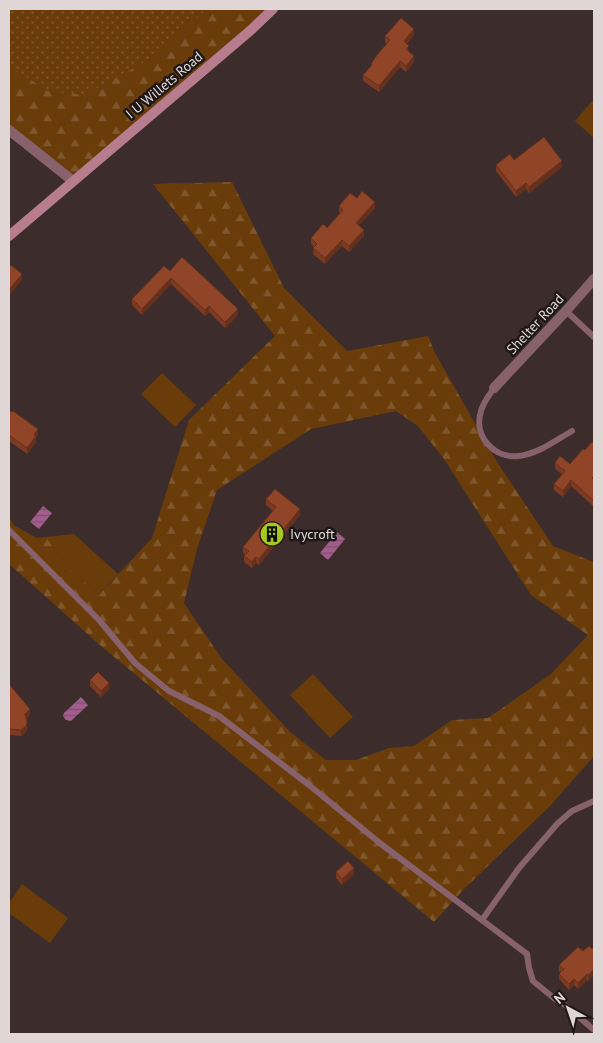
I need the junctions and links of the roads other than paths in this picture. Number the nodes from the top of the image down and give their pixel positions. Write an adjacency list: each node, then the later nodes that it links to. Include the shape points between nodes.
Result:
1 (273, 9): 3 (street, I U Willets Road)
2 (9, 130): 3 (street)
3 (73, 181): 4 (street, I U Willets Road)
4 (9, 236)
5 (594, 278): 6 (street, Shelter Road)
6 (566, 311): 7 (lane); 8 (street, Shelter Road)
7 (594, 337)
8 (494, 388): 9 (lane, via 480,412 479,421 483,439 495,451 506,455 527,454)
9 (572, 431)
10 (9, 530): 12 (lane, via 99,620 135,663 169,691 219,716)
11 (594, 801): 12 (lane, via 572,811 558,823 519,868)
12 (482, 920): 13 (lane, via 527,954 533,981)
13 (594, 1030)

